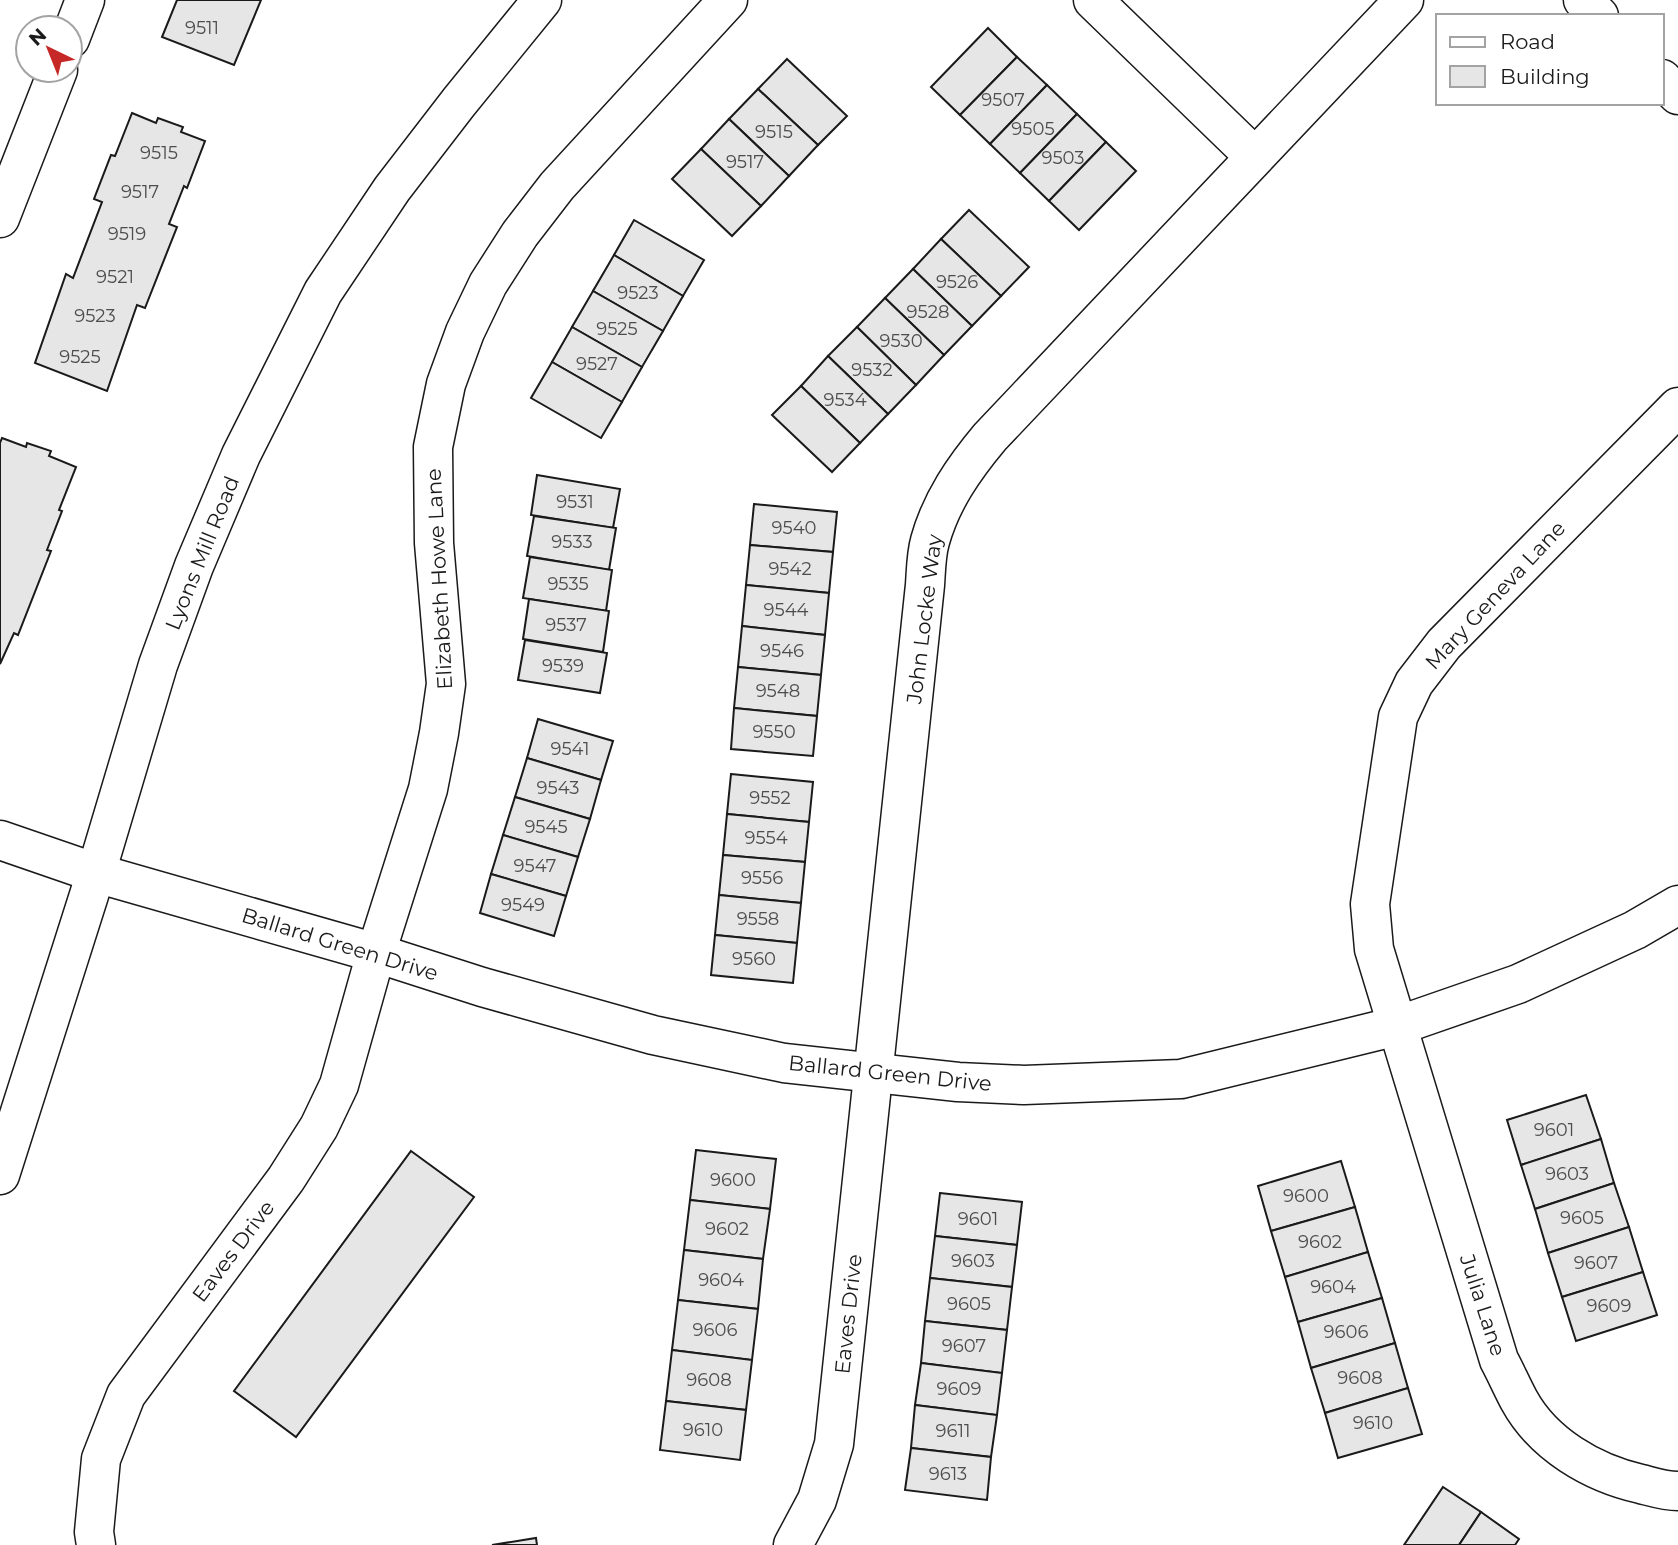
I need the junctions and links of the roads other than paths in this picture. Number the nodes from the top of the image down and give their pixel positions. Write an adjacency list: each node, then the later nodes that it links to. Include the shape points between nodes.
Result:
1 (542, 0): 14 (street, Lyons Mill Road, via 392,190 323,292 241,455 194,566 158,665)
2 (728, 0): 16 (street, Elizabeth Howe Lane, via 557,186 488,284 465,331 446,384 433,447 434,543 446,684 441,720 428,789)
3 (1093, 0): 10 (street)
4 (1404, 0): 10 (street, John Locke Way)
5 (1583, 0): 6 (street)
6 (1596, 14)
7 (1664, 81): 9 (street)
8 (53, 84): 11 (street)
9 (1678, 95)
10 (1254, 156): 18 (street, John Locke Way, via 990,436 963,470 941,510 929,543)
11 (0, 218)
12 (1678, 407): 17 (street, Mary Geneva Lane, via 1444,644 1414,683 1398,717 1370,904 1374,949)
13 (0, 840): 14 (street, Ballard Green Drive)
14 (96, 873): 16 (street, Ballard Green Drive); 19 (street, Lyons Mill Road)
15 (1678, 905): 17 (street, Ballard Green Drive, via 1518,984)
16 (376, 953): 18 (street, Ballard Green Drive, via 653,1035 784,1063); 21 (street, Eaves Drive, via 339,1085 319,1126 286,1179 126,1395 102,1459)
17 (1397, 1026): 18 (street, Ballard Green Drive, via 1181,1079 1024,1086); 20 (street, Julia Lane, via 1499,1360 1520,1402 1546,1436 1584,1464 1624,1481)
18 (874, 1074): 22 (street, Eaves Drive, via 834,1444 817,1500)
19 (0, 1175)
20 (1678, 1490)
21 (96, 1545)
22 (793, 1545)

